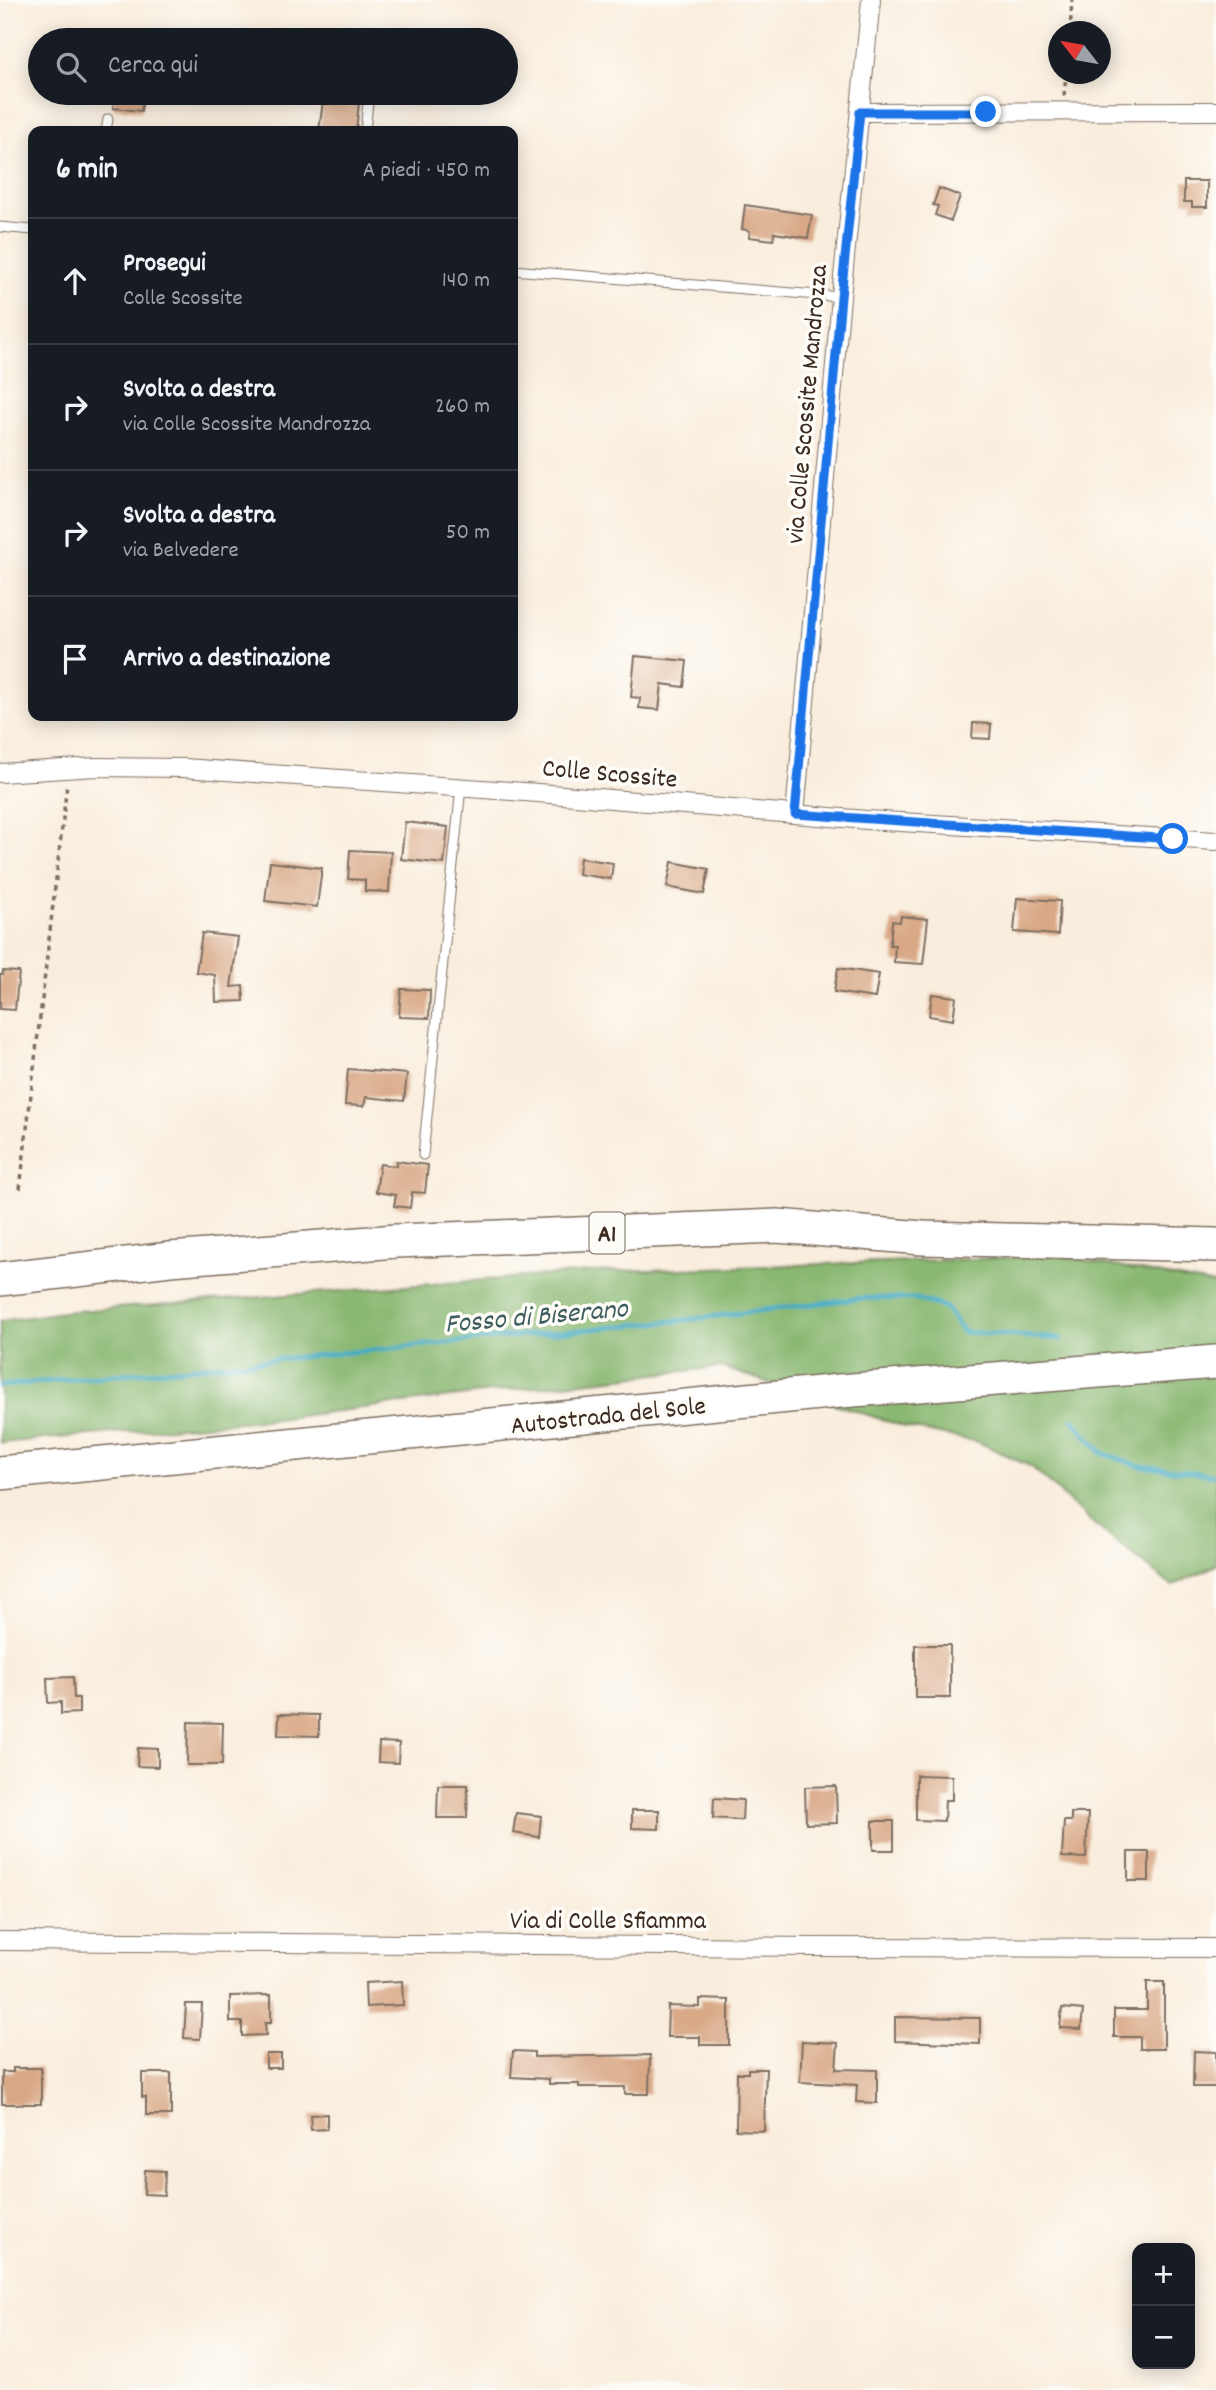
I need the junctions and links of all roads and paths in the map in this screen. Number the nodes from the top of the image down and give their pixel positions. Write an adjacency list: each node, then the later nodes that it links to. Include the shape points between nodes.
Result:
1 (871, 0): 6 (street, via Colle Scossite Mandrozza)
2 (1073, 0): 3 (path)
3 (1071, 21)
4 (368, 105): 9 (lane)
5 (1216, 111): 6 (street)
6 (860, 112): 13 (street, via Colle Scossite Mandrozza)
7 (108, 119): 8 (lane)
8 (107, 126)
9 (366, 126)
10 (0, 227): 11 (lane)
11 (28, 230)
12 (518, 270): 13 (lane)
13 (841, 297): 17 (street, via Colle Scossite Mandrozza)
14 (69, 768): 15 (street, Colle Scossite); 16 (street, Colle Scossite, via 184,768); 20 (path)
15 (0, 773)
16 (461, 787): 17 (street, Colle Scossite); 19 (lane)
17 (795, 814): 18 (street, Colle Scossite)
18 (1216, 841)
19 (423, 1155)
20 (20, 1189)
21 (1216, 1245): 22 (highway, A1, via 923,1238 777,1226 396,1241 170,1259)
22 (0, 1279)
23 (1216, 1362): 24 (highway, Autostrada del Sole, via 840,1391)
24 (0, 1473)
25 (0, 1941): 26 (street, Via di Colle Sfiamma)
26 (1216, 1948)

